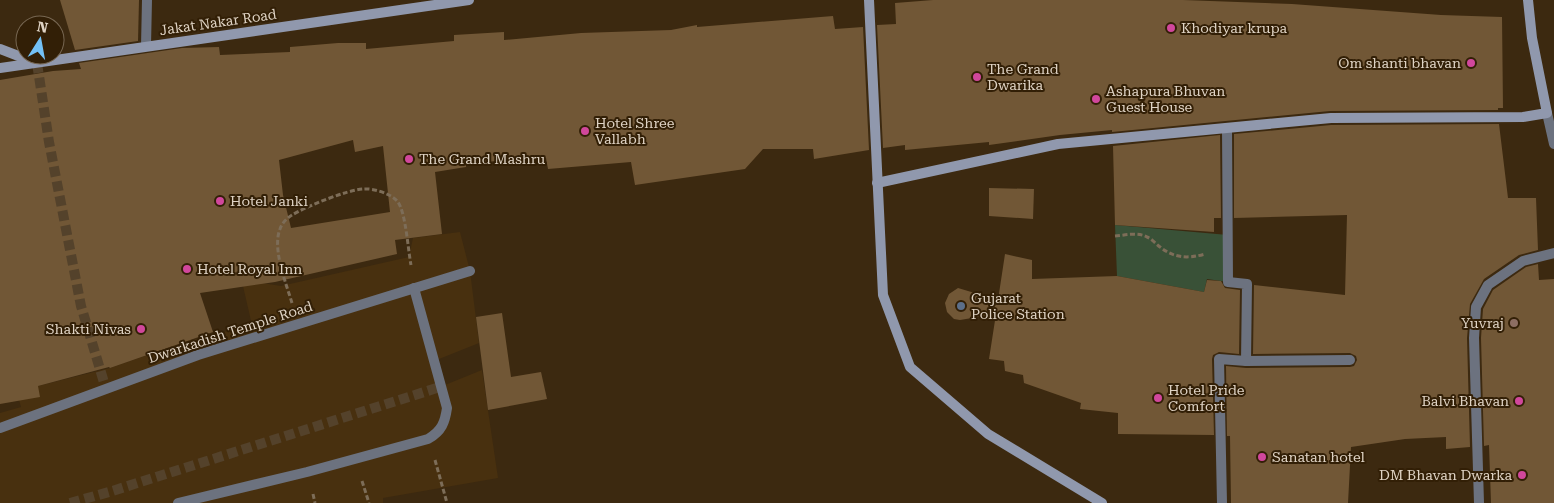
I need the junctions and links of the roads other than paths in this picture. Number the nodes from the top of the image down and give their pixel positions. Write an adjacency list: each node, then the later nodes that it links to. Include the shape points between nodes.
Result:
1 (148, 0): 5 (street)
2 (469, 0): 5 (main road, Jakat Nakar Road)
3 (869, 0): 14 (main road)
4 (1528, 0): 11 (main road)
5 (146, 46): 8 (main road, Jakat Nakar Road)
6 (0, 49): 7 (main road)
7 (15, 55)
8 (65, 59)
9 (22, 65): 10 (main road, Jakat Nakar Road)
10 (0, 68)
11 (1547, 113): 12 (main road, via 1523,117 1331,118); 13 (street)
12 (1228, 128): 14 (main road, via 1058,144); 19 (street, via 1228,282 1247,284)
13 (1554, 144)
14 (877, 183): 22 (main road, via 883,295 910,367 988,434)
15 (1554, 253): 24 (street, via 1522,261 1488,285 1476,307)
16 (470, 271): 17 (street, Dwarkadish Temple Road)
17 (414, 288): 20 (street, Dwarkadish Temple Road, via 198,355); 21 (street, via 447,408 445,423 437,434 299,474)
18 (1350, 360): 19 (street)
19 (1246, 361): 23 (street, via 1219,359)
20 (0, 428)
21 (178, 503)
22 (1102, 503)
23 (1222, 503)
24 (1479, 503)

